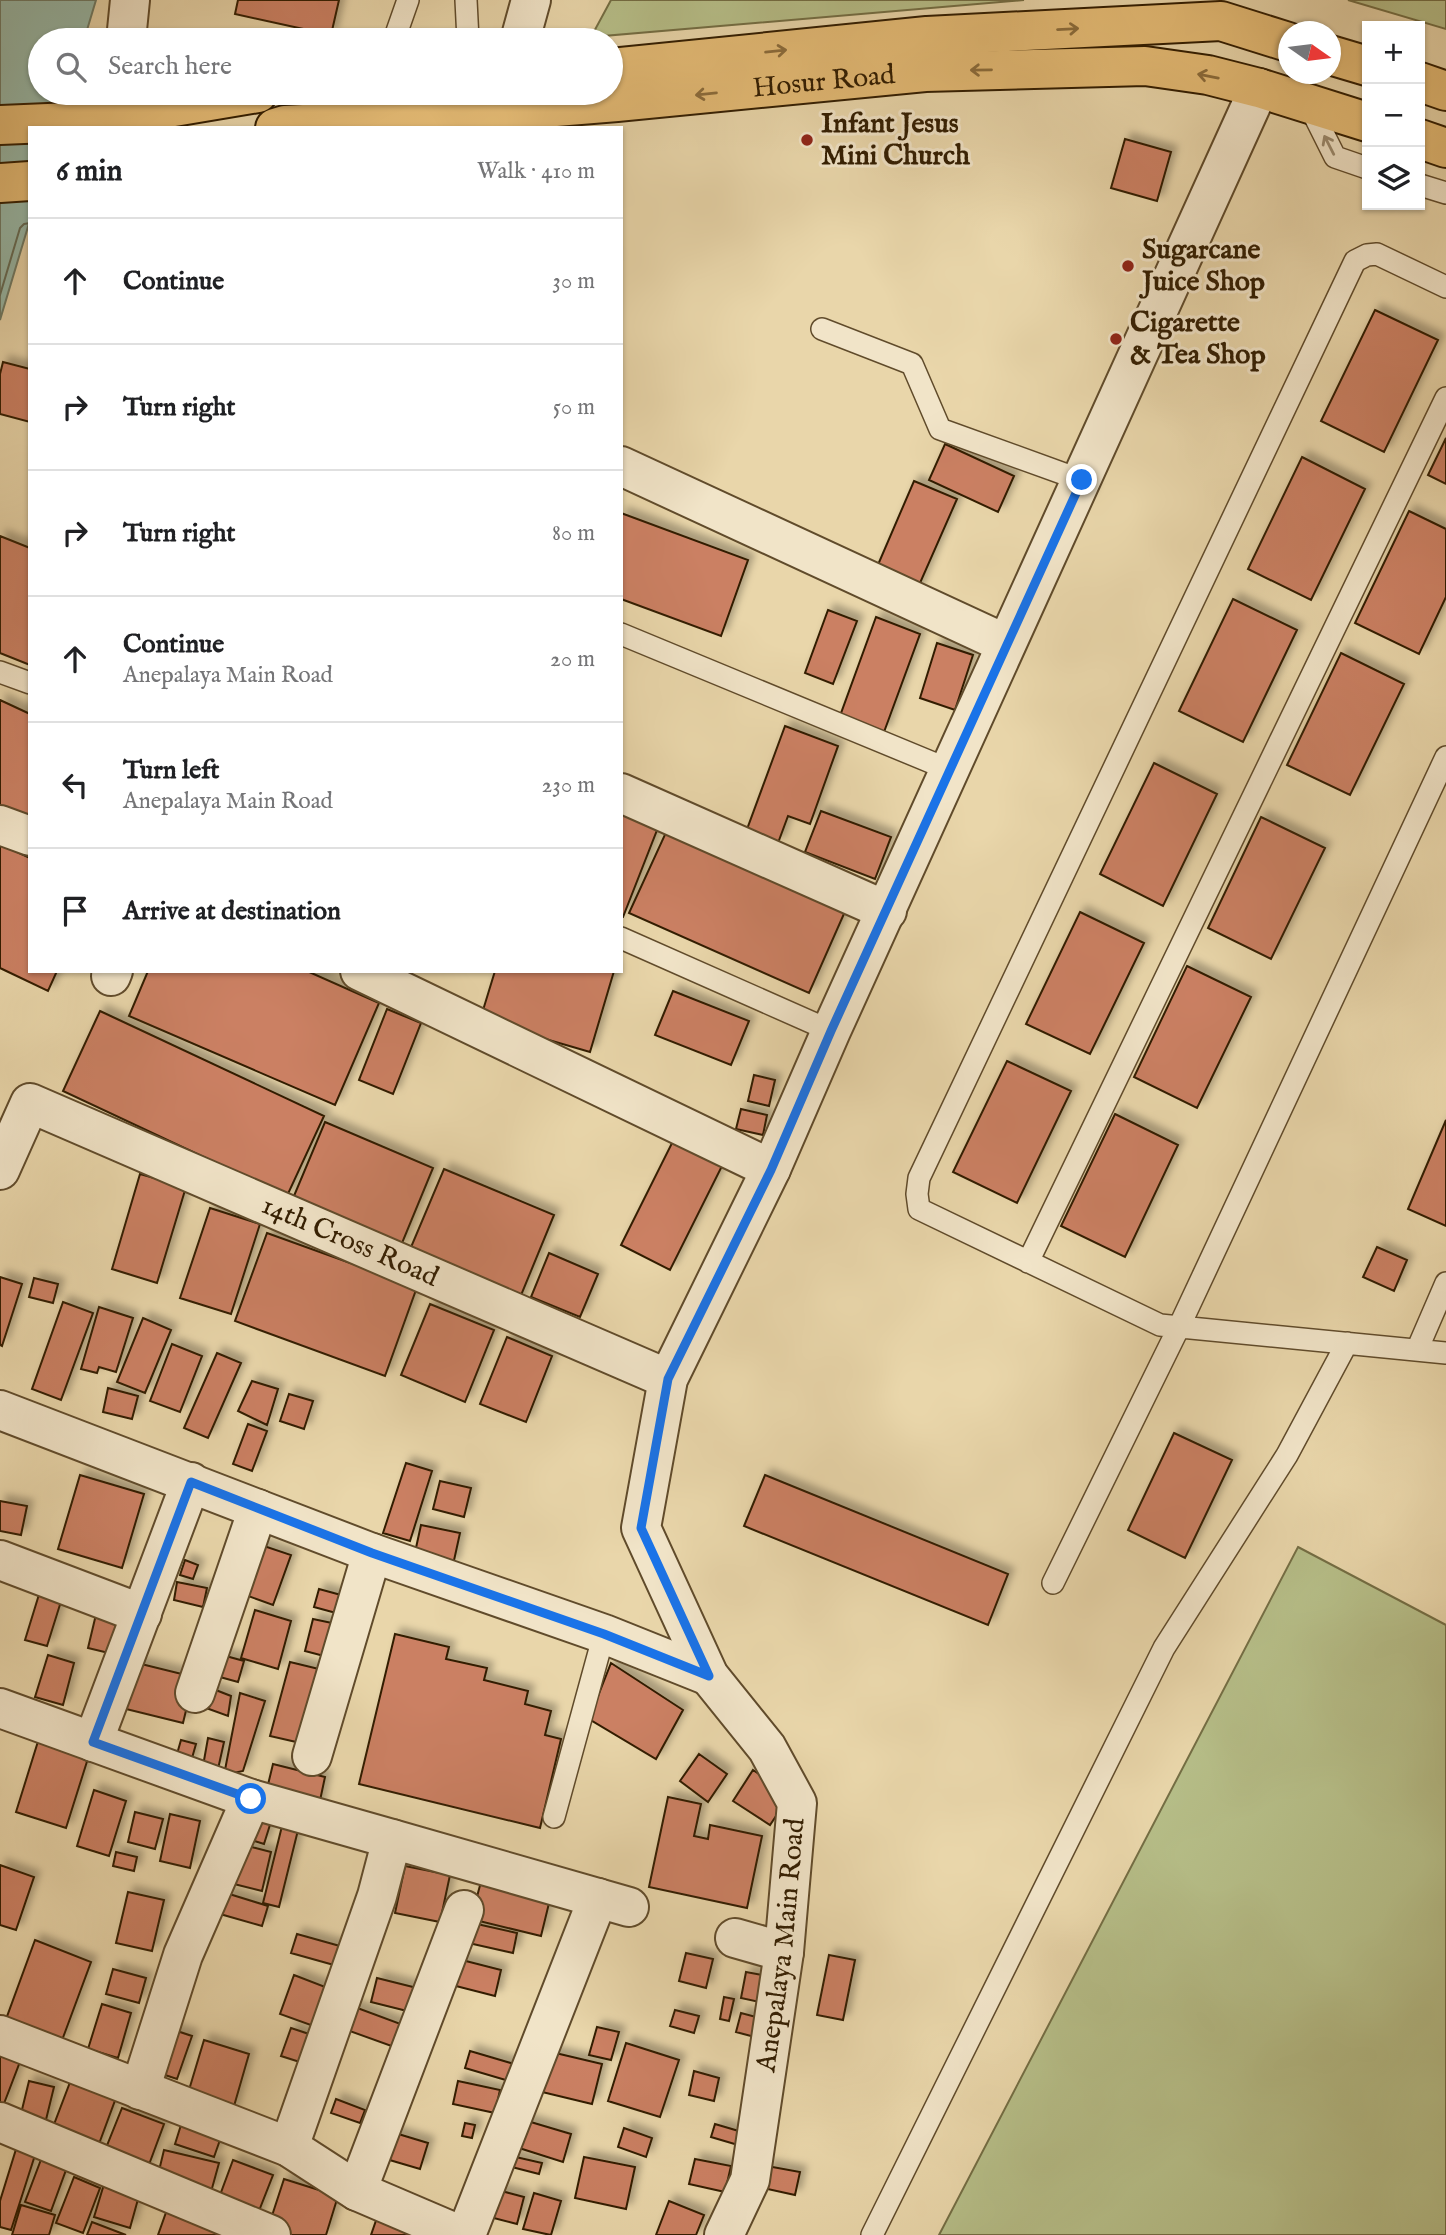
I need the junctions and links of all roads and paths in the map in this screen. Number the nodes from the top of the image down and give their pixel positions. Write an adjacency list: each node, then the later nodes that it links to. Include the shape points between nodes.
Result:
1 (130, 0): 5 (street)
2 (408, 0): 6 (lane)
3 (466, 0): 7 (lane)
4 (531, 0): 8 (street)
5 (127, 28)
6 (398, 28)
7 (467, 28)
8 (523, 28)
9 (1278, 39): 12 (main road, Hosur Road, one-way to 9, via 927,36 1222,21)
10 (1341, 58): 11 (main road)
11 (1362, 64)
12 (623, 67)
13 (1425, 84): 15 (main road)
14 (1259, 88): 16 (main road, Hosur Road, one-way to 16, via 1145,66 925,72); 17 (main road, Hosur Road); 35 (street, Anepalaya Main Road)
15 (1446, 91)
16 (623, 101)
17 (1308, 103): 20 (main road, Hosur Road); 26 (lane, one-way to 17, via 1335,157)
18 (118, 105): 22 (main road, via 72,122)
19 (591, 105): 21 (main road, Hosur Road, one-way to 21)
20 (1362, 120)
21 (433, 123): 23 (main road, Hosur Road)
22 (0, 125)
23 (282, 126)
24 (1425, 141): 25 (main road)
25 (1446, 148)
26 (1362, 166)
27 (28, 181): 28 (main road)
28 (0, 183)
29 (1425, 187): 30 (lane)
30 (1446, 193)
31 (1446, 287): 51 (lane, via 1377,254 1355,261 919,1178 919,1209)
32 (822, 329): 35 (lane, via 912,363 940,429)
33 (1446, 398): 51 (lane)
34 (623, 467): 37 (street)
35 (1082, 480): 37 (street, Anepalaya Main Road)
36 (623, 635): 41 (lane)
37 (1006, 644): 41 (street, Anepalaya Main Road)
38 (0, 672): 39 (lane)
39 (28, 682)
40 (1446, 757): 53 (lane)
41 (950, 770): 45 (street, Anepalaya Main Road)
42 (623, 794): 45 (street)
43 (0, 825): 44 (street)
44 (28, 835)
45 (887, 911): 48 (street, Anepalaya Main Road)
46 (623, 939): 48 (lane)
47 (364, 973): 50 (street)
48 (831, 1031): 50 (street, Anepalaya Main Road)
49 (5, 1148): 57 (street, 14th Cross Road, via 30,1102)
50 (771, 1170): 57 (street, Anepalaya Main Road)
51 (1028, 1262): 53 (lane, via 1160,1325)
52 (1446, 1283): 55 (lane)
53 (1179, 1327): 54 (lane); 63 (lane)
54 (1347, 1343): 55 (lane); 86 (lane, via 1287,1455 1164,1648)
55 (1417, 1350): 56 (lane)
56 (1446, 1353)
57 (668, 1379): 66 (street, Anepalaya Main Road, via 641,1528)
58 (0, 1410): 59 (street, Anepalaya Main Road)
59 (191, 1482): 60 (street, Anepalaya Main Road); 64 (street)
60 (258, 1509): 61 (street, Anepalaya Main Road); 67 (street)
61 (372, 1553): 65 (street, Anepalaya Main Road); 70 (street)
62 (0, 1560): 64 (street)
63 (1053, 1583)
64 (142, 1614): 69 (street)
65 (604, 1634): 66 (street, Anepalaya Main Road); 72 (lane)
66 (709, 1676): 76 (street, Anepalaya Main Road, via 766,1748 797,1803)
67 (195, 1693)
68 (0, 1708): 69 (street)
69 (93, 1742): 71 (street)
70 (312, 1756)
71 (251, 1799): 73 (street); 78 (street, via 183,1955)
72 (554, 1817)
73 (392, 1839): 80 (street, via 377,1896); 84 (street, via 613,1903)
74 (464, 1910): 81 (street)
75 (735, 1938): 76 (street)
76 (784, 1952): 85 (street, Anepalaya Main Road, via 750,2180)
77 (0, 2035): 78 (street)
78 (141, 2090): 80 (street)
79 (0, 2122): 82 (street)
80 (289, 2147): 81 (street)
81 (357, 2191): 83 (street)
82 (271, 2235)
83 (460, 2235)
84 (466, 2235)
85 (724, 2235)
86 (872, 2235)

